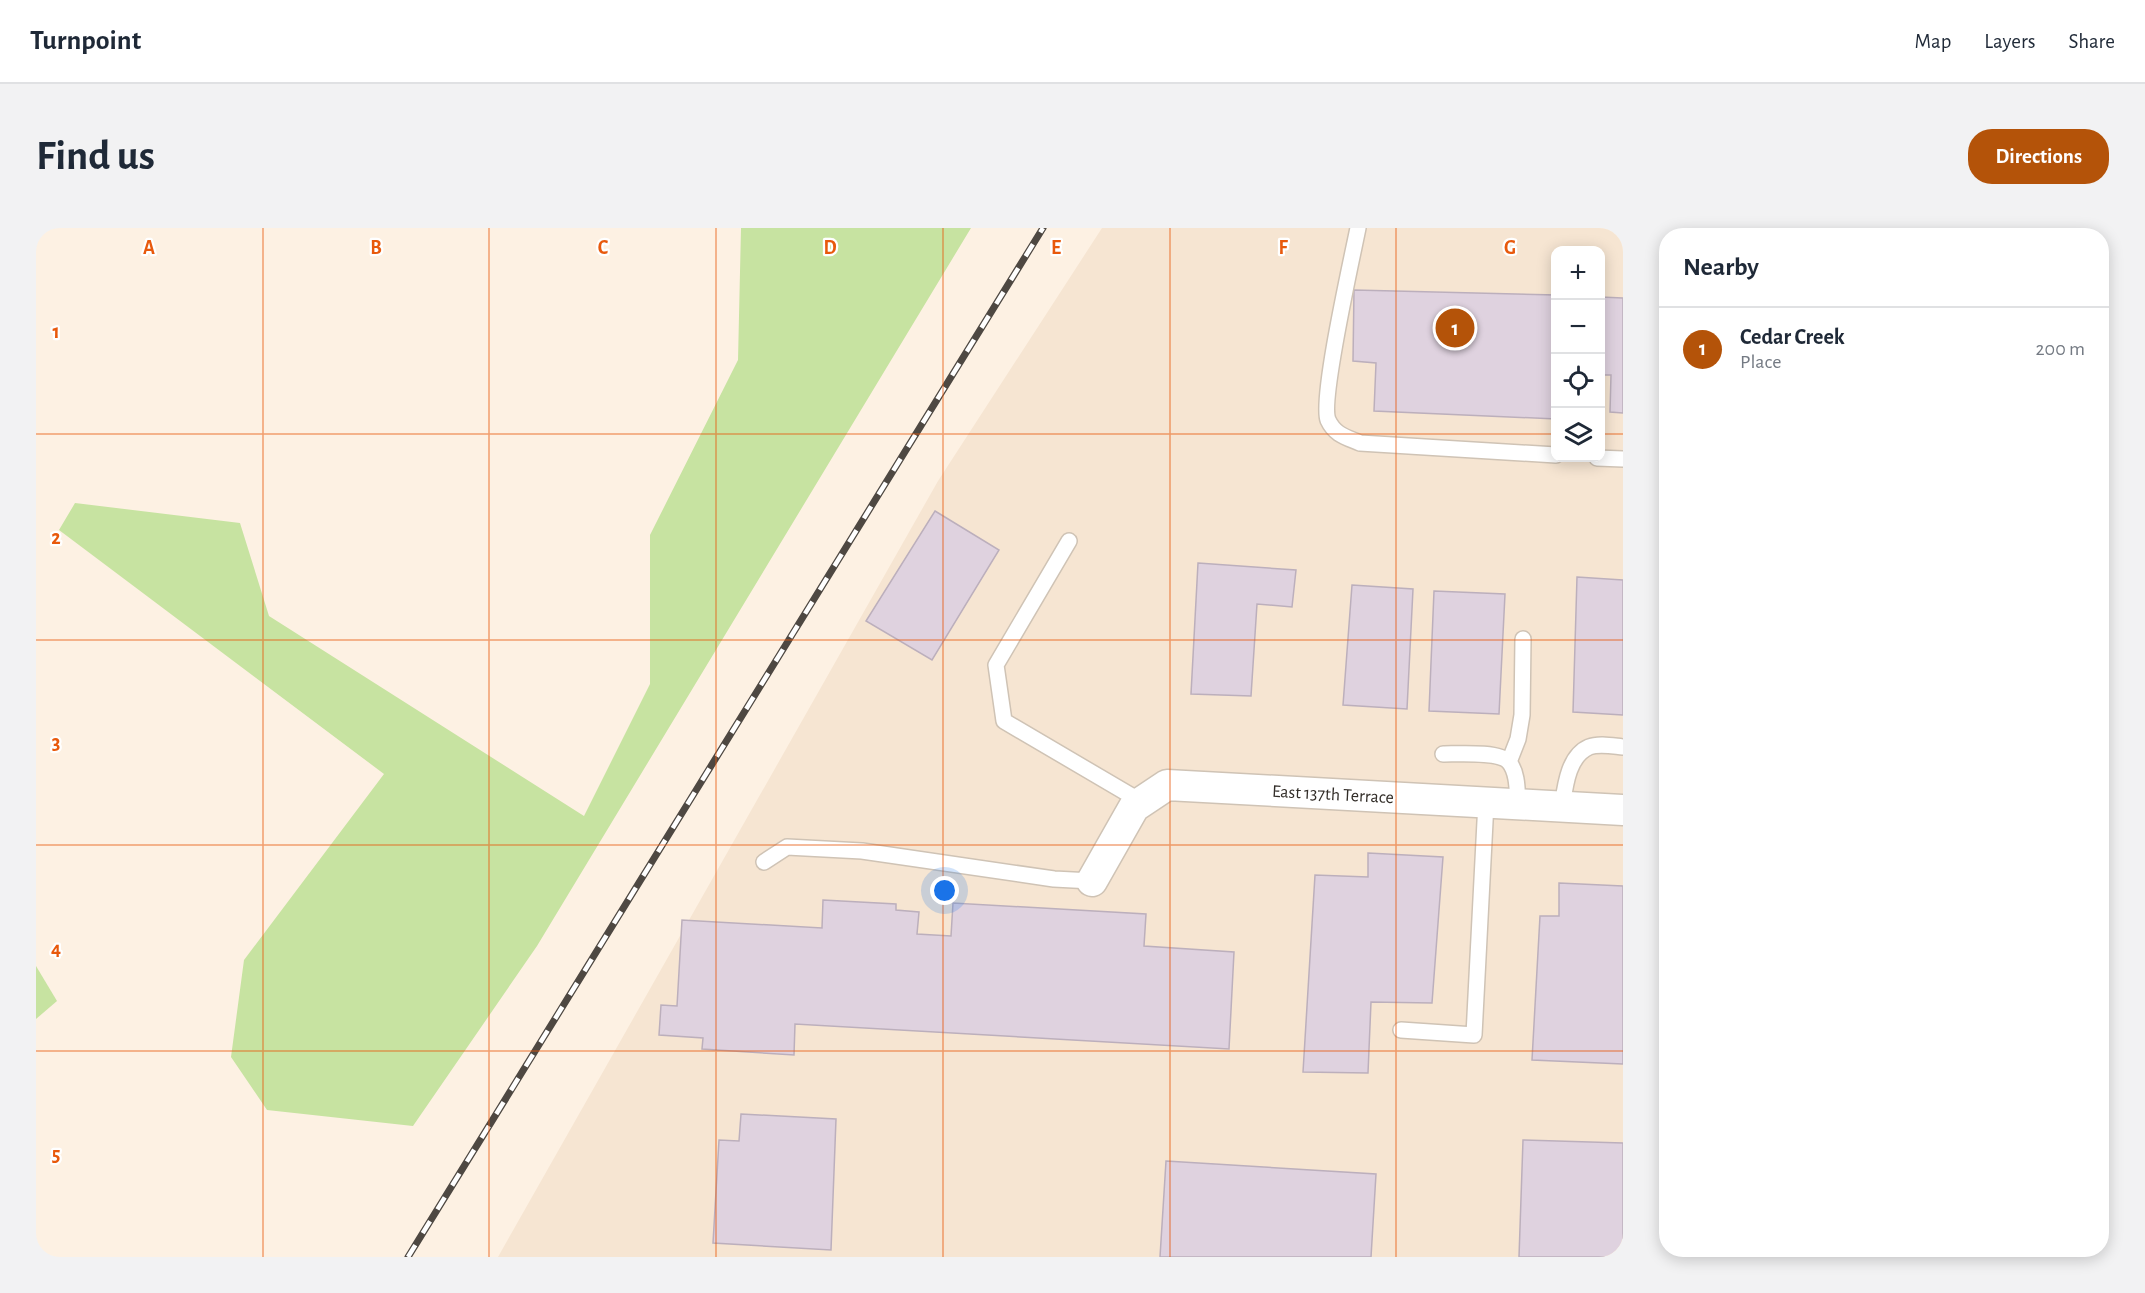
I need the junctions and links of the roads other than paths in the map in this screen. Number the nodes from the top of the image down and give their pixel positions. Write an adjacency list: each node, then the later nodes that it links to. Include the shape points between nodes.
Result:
1 (1358, 228): 2 (lane, via 1330,374 1327,417 1336,434 1360,443)
2 (1551, 455)
3 (1605, 458): 4 (lane)
4 (1623, 459)
5 (1069, 542): 10 (lane, via 996,665 1004,722)
6 (1523, 639): 9 (lane, via 1522,715)
7 (1623, 747): 13 (lane, via 1588,747 1578,754 1565,782)
8 (1443, 754): 9 (lane, via 1498,756)
9 (1509, 762): 12 (lane)
10 (1142, 802): 11 (street, East 137th Terrace, via 1167,785); 16 (street, East 137th Terrace, via 1134,807)
11 (1486, 802): 12 (street, East 137th Terrace); 17 (lane, via 1474,1035)
12 (1518, 804): 13 (street, East 137th Terrace)
13 (1562, 807): 14 (street, East 137th Terrace)
14 (1623, 810)
15 (764, 862): 16 (lane, via 787,847 862,851 1053,879)
16 (1092, 881)
17 (1401, 1030)

